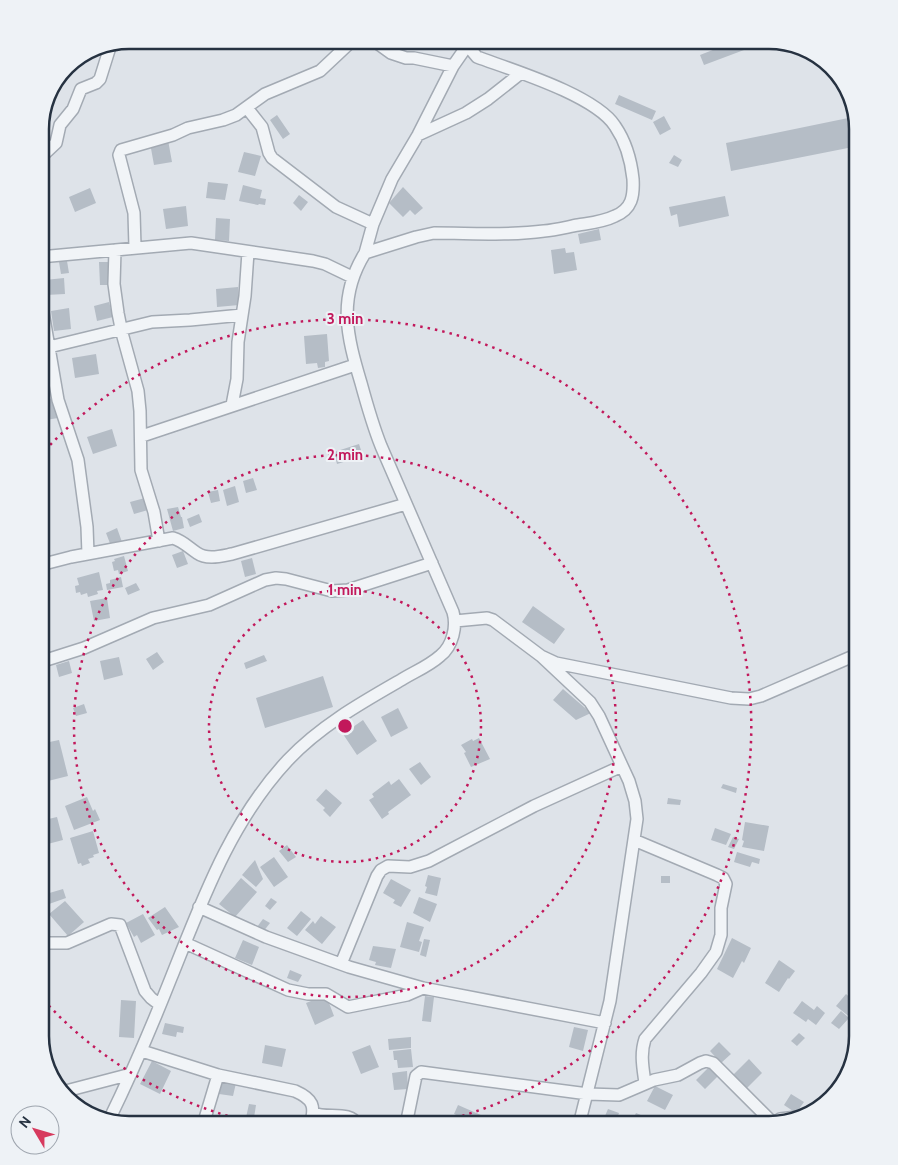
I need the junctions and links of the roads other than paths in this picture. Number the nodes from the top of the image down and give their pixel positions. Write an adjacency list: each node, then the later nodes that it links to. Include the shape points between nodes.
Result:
1 (344, 49): 8 (street, via 320,72 265,94)
2 (385, 49): 6 (street, via 406,58)
3 (464, 49): 6 (street)
4 (471, 49): 7 (street, via 477,57)
5 (109, 52): 10 (street, via 100,79 81,89 73,109 60,125 56,143)
6 (453, 66): 9 (street)
7 (521, 73): 9 (street, via 488,100); 15 (street, via 574,95 615,125 632,162 634,193 626,210 604,220 543,231 434,234)
8 (247, 108): 11 (street, via 262,127 272,158 336,207); 12 (street, via 223,120 121,150 119,155 134,213)
9 (418, 135): 11 (street, via 392,179)
10 (49, 150)
11 (374, 224): 15 (street)
12 (135, 247): 13 (street); 14 (street, via 191,243)
13 (115, 250): 16 (street); 19 (street, via 114,284)
14 (248, 252): 17 (street, via 313,261); 18 (street)
15 (365, 253): 17 (street)
16 (49, 256)
17 (352, 277): 21 (street, via 346,316)
18 (242, 315): 19 (street, via 152,322); 22 (street)
19 (121, 330): 20 (street); 23 (street, via 138,391)
20 (49, 347): 26 (street, via 60,411 78,460)
21 (355, 365): 22 (street); 24 (street, via 373,427)
22 (232, 405): 23 (street)
23 (142, 436): 25 (street, via 141,470)
24 (406, 504): 25 (street, via 214,557 198,554 180,540); 28 (street)
25 (159, 541): 26 (street)
26 (88, 554): 27 (street)
27 (49, 563)
28 (432, 563): 29 (street); 32 (street, via 348,590 332,591 286,579 265,580 209,605 153,618 84,648)
29 (455, 621): 30 (street, via 493,620); 35 (street, via 453,635 441,656 351,709 314,736 289,760 265,787 242,822)
30 (541, 656): 31 (street, via 591,671 749,699); 33 (street, via 590,702)
31 (849, 658)
32 (49, 659)
33 (622, 766): 34 (street, via 635,801); 38 (street, via 543,802 429,861 410,867 388,866 381,870)
34 (634, 840): 41 (street); 45 (street, via 717,875 726,884 716,952 645,1039 642,1059)
35 (199, 907): 37 (street); 38 (street, via 266,937)
36 (49, 943): 40 (street, via 67,943 111,924 120,925 145,991)
37 (185, 943): 39 (street, via 288,990 326,994 348,1007 407,995); 40 (street)
38 (341, 964): 39 (street)
39 (423, 988): 41 (street)
40 (160, 1005): 42 (street)
41 (605, 1023): 47 (street)
42 (142, 1051): 43 (street); 44 (street)
43 (131, 1074): 46 (street); 49 (street)
44 (218, 1075): 48 (street, via 295,1092 309,1099); 50 (street)
45 (646, 1084): 47 (street, via 619,1095); 57 (street, via 678,1075 706,1061 713,1063)
46 (70, 1090)
47 (588, 1094): 55 (street, via 421,1072 416,1076); 56 (street)
48 (313, 1113): 51 (street); 53 (street)
49 (112, 1115)
50 (206, 1116)
51 (312, 1116)
52 (320, 1116): 54 (street)
53 (320, 1116)
54 (349, 1116)
55 (408, 1116)
56 (582, 1116)
57 (768, 1116)

